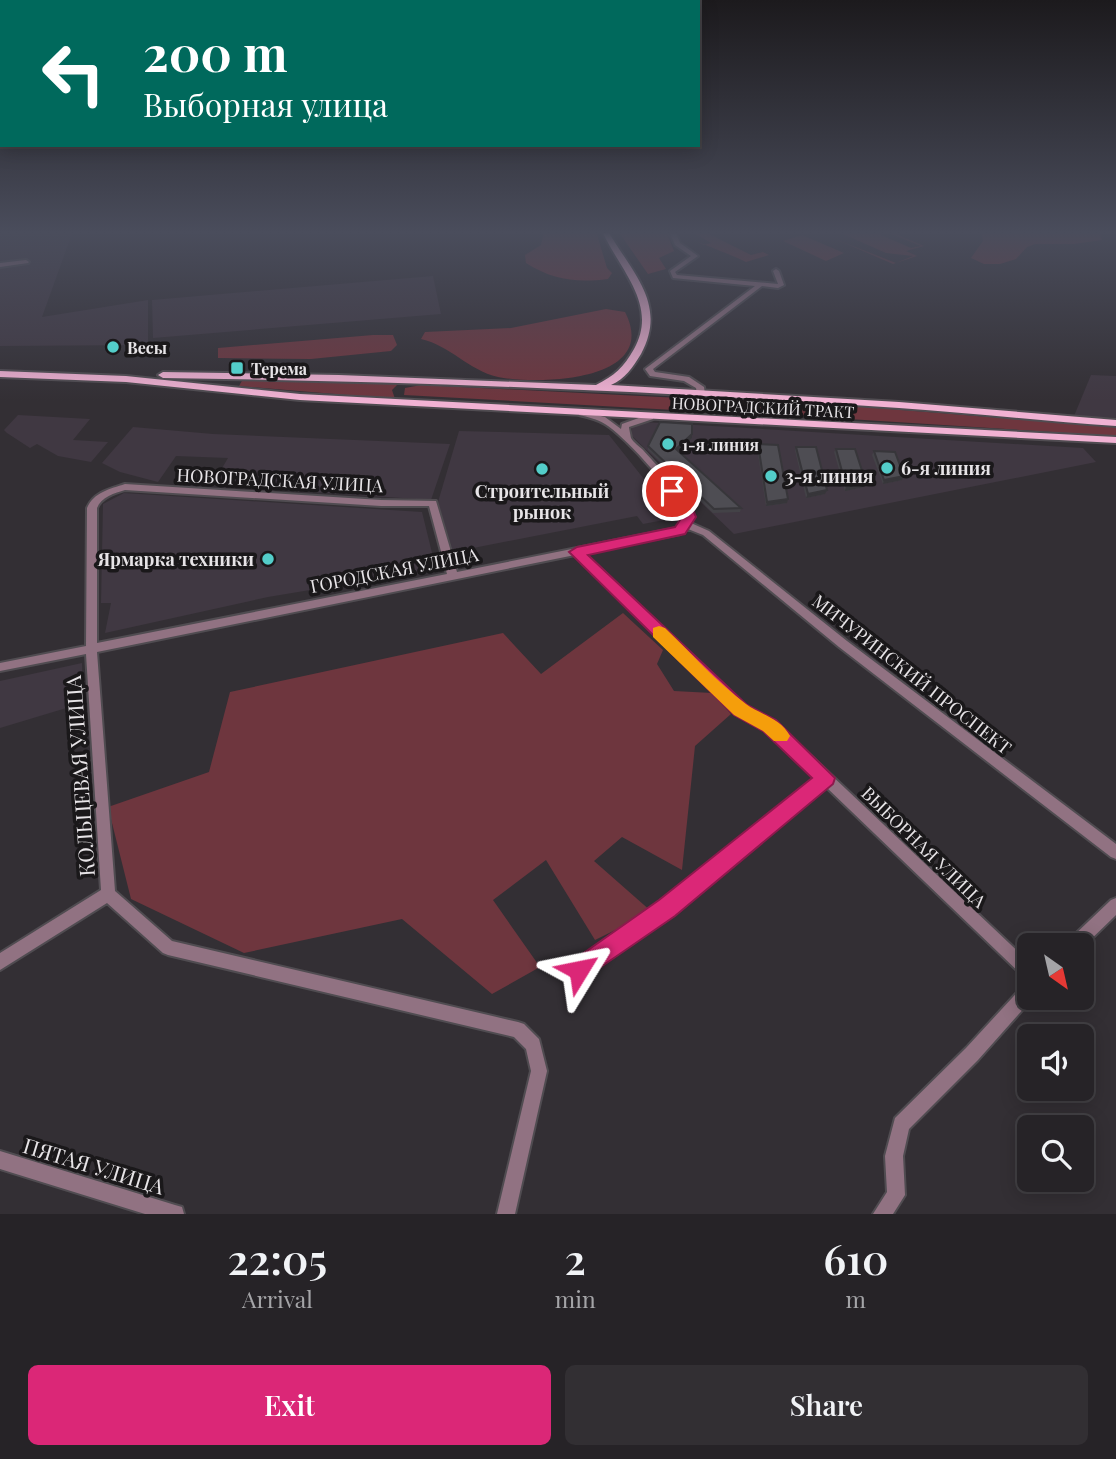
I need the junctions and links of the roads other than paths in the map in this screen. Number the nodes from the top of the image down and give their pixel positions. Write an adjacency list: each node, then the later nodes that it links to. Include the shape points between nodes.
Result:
1 (640, 288): 7 (main road, via 646,298 643,346 622,376)
2 (646, 288): 8 (main road, via 656,312 652,342 629,379 634,386)
3 (757, 288): 9 (street, via 649,369 653,374 692,381)
4 (0, 368): 6 (main road)
5 (0, 374): 11 (main road, НОВОГРАДСКИЙ ТРАКТ, via 126,379)
6 (424, 380): 7 (main road); 11 (main road, via 397,390)
7 (581, 388): 8 (main road)
8 (653, 391): 9 (main road)
9 (701, 394): 10 (main road)
10 (796, 399): 14 (main road); 15 (main road, via 813,414)
11 (409, 403): 12 (main road, НОВОГРАДСКИЙ ТРАКТ)
12 (582, 413): 13 (main road, НОВОГРАДСКИЙ ТРАКТ); 16 (street, via 608,422)
13 (650, 417): 15 (main road, НОВОГРАДСКИЙ ТРАКТ); 16 (street, via 625,426)
14 (1116, 423)
15 (799, 424): 17 (main road, НОВОГРАДСКИЙ ТРАКТ)
16 (627, 439): 19 (street, via 686,508)
17 (1116, 440)
18 (125, 487): 21 (street, НОВОГРАДСКАЯ УЛИЦА, via 433,503); 22 (street, КОЛЬЦЕВАЯ УЛИЦА, via 109,492 92,508)
19 (687, 525): 20 (street, ГОРОДСКАЯ УЛИЦА, via 666,536); 25 (street, МИЧУРИНСКИЙ ПРОСПЕКТ, via 706,533)
20 (577, 552): 21 (street, ГОРОДСКАЯ УЛИЦА); 24 (street, ВЫБОРНАЯ УЛИЦА, via 741,710 770,725)
21 (453, 576): 22 (street, ГОРОДСКАЯ УЛИЦА)
22 (91, 648): 23 (street, ГОРОДСКАЯ УЛИЦА); 26 (street, КОЛЬЦЕВАЯ УЛИЦА)
23 (0, 667)
24 (826, 778): 29 (street, ВЫБОРНАЯ УЛИЦА); 31 (street, via 667,908)
25 (1116, 852)
26 (108, 894): 30 (street); 35 (street, КОЛЬЦЕВАЯ УЛИЦА, via 167,948 518,1031 533,1045 539,1071)
27 (1116, 905): 28 (street)
28 (1087, 933)
29 (1017, 961)
30 (0, 962)
31 (579, 970)
32 (1017, 1003): 36 (street, via 901,1124 894,1156 896,1195)
33 (0, 1160): 34 (street, ПЯТАЯ УЛИЦА)
34 (175, 1214)
35 (506, 1214)
36 (882, 1214)

